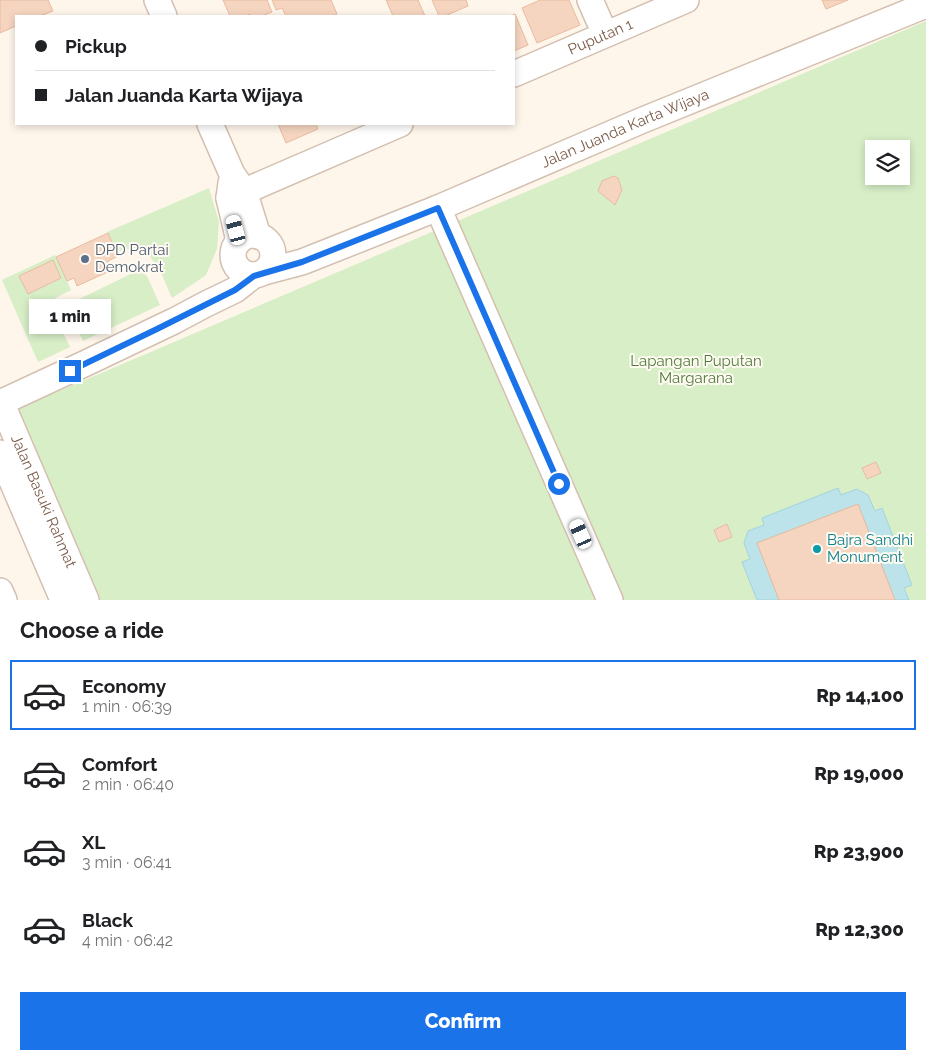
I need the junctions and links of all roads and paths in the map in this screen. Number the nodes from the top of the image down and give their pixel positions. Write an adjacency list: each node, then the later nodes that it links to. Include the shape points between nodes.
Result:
1 (157, 0): 5 (street)
2 (590, 0): 6 (street)
3 (686, 0): 6 (street, Puputan 1)
4 (926, 4): 11 (street, Jalan Juanda Karta Wijaya)
5 (164, 15)
6 (605, 34): 7 (street, Puputan 1)
7 (515, 74)
8 (210, 125): 10 (street)
9 (397, 125): 10 (street)
10 (235, 188): 12 (street)
11 (438, 208): 13 (street, Jalan Juanda Karta Wijaya); 22 (street)
12 (251, 247): 13 (street); 14 (street, via 273,257 272,264); 15 (street, via 219,282)
13 (323, 253): 14 (street, Jalan Juanda Karta Wijaya)
14 (259, 274): 15 (street, Jalan Juanda Karta Wijaya)
15 (206, 304): 16 (street, Jalan Juanda Karta Wijaya)
16 (0, 402): 21 (street, Jalan Basuki Rahmat)
17 (0, 453): 20 (street, Jalan Basuki Rahmat)
18 (0, 591): 19 (street)
19 (4, 600)
20 (63, 600)
21 (86, 600)
22 (610, 600)

